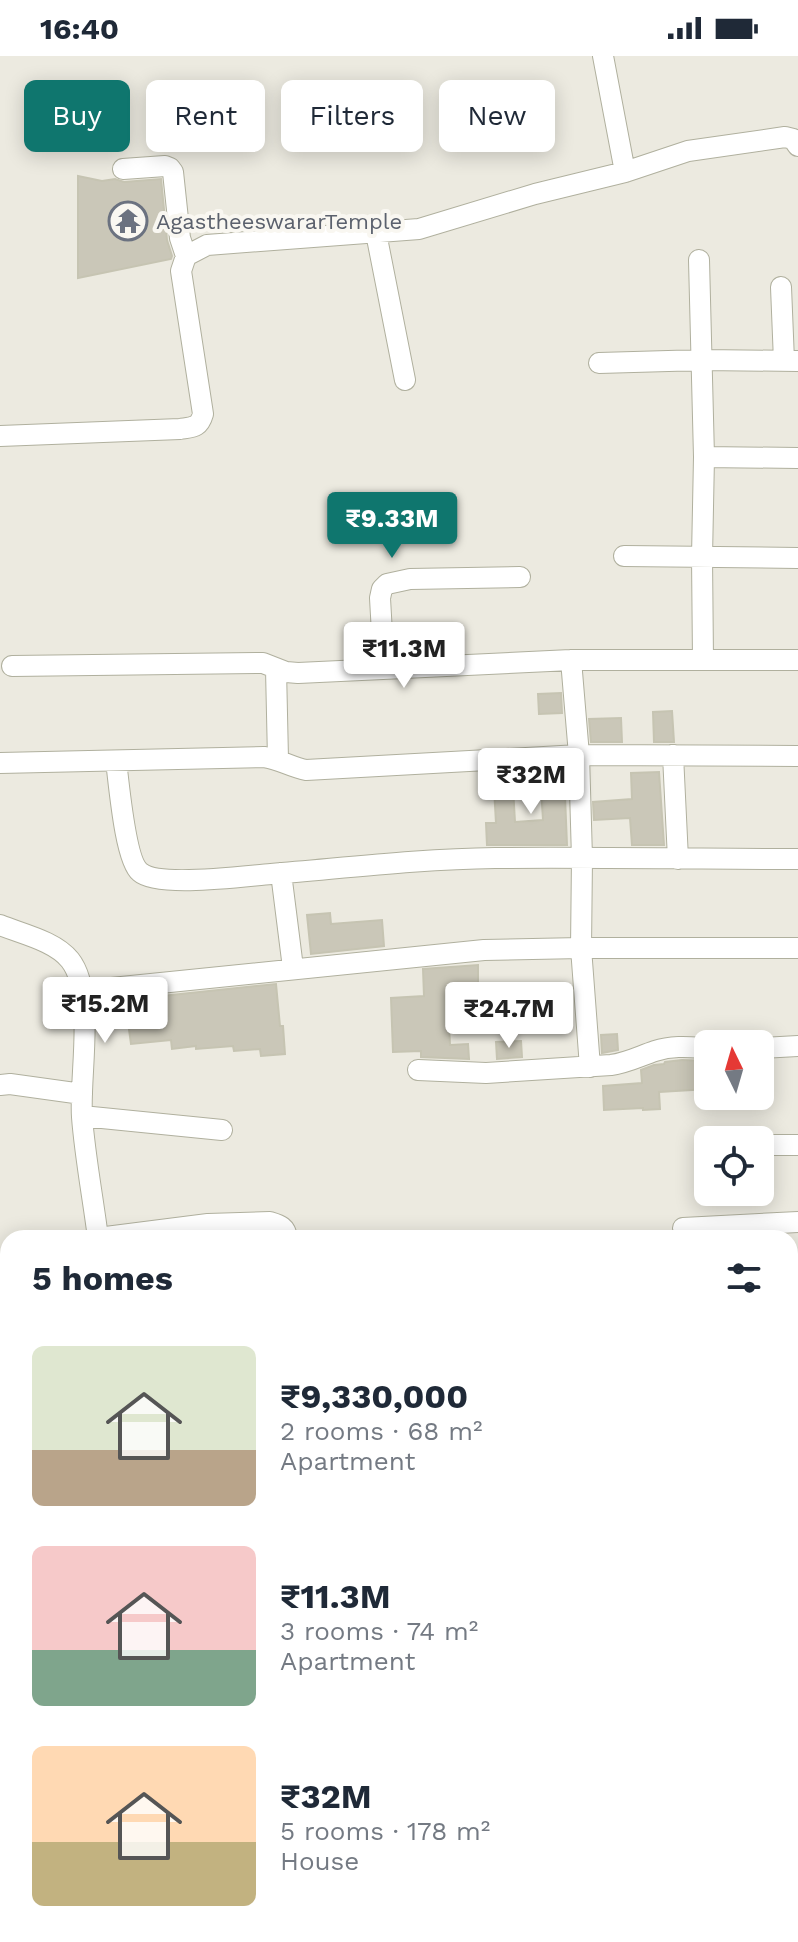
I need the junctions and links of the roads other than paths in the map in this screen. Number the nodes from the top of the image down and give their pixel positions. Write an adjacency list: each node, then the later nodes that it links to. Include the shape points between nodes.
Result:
1 (603, 56): 4 (street)
2 (798, 146): 4 (street, via 785,137 718,146)
3 (123, 169): 6 (street, via 165,166 173,172)
4 (625, 172): 5 (street, via 419,229)
5 (376, 233): 6 (street, via 207,245); 12 (street)
6 (186, 256): 13 (street, via 181,271 201,422 180,429)
7 (699, 260): 9 (street)
8 (781, 287): 10 (street)
9 (703, 360): 10 (street); 11 (street); 14 (street)
10 (791, 361)
11 (599, 363)
12 (405, 380)
13 (0, 436)
14 (704, 457): 15 (street); 17 (street)
15 (798, 458)
16 (624, 556): 17 (street)
17 (702, 557): 18 (street); 21 (street)
18 (798, 558)
19 (520, 577): 25 (street, via 387,584 380,598)
20 (571, 660): 21 (street); 25 (street); 26 (street)
21 (703, 660): 22 (street)
22 (798, 660)
23 (12, 666): 24 (street, via 263,663)
24 (276, 669): 25 (street); 29 (street)
25 (384, 669)
26 (579, 755): 27 (street); 29 (street, via 306,770); 32 (street)
27 (673, 755): 28 (street); 33 (street)
28 (798, 756)
29 (278, 759): 30 (street)
30 (116, 761): 31 (street); 35 (street, via 132,864 138,871 159,879)
31 (0, 763)
32 (582, 858): 33 (street); 35 (street, via 492,858); 37 (street)
33 (678, 859): 34 (street)
34 (798, 859)
35 (281, 873): 39 (street)
36 (0, 925): 40 (street, via 53,946 70,960)
37 (581, 948): 38 (street); 39 (street, via 484,950); 44 (street)
38 (798, 948)
39 (293, 968): 40 (street)
40 (82, 991): 47 (street)
41 (798, 1046): 42 (street)
42 (774, 1047)
43 (694, 1048): 44 (street, via 669,1047 624,1063)
44 (590, 1067): 45 (street, via 486,1073)
45 (418, 1070)
46 (0, 1085): 47 (street)
47 (82, 1094): 48 (street)
48 (82, 1116): 49 (street); 54 (street)
49 (222, 1130)
50 (774, 1145): 51 (street)
51 (798, 1145)
52 (798, 1222): 53 (street)
53 (683, 1228)
54 (97, 1230)
55 (161, 1230): 56 (street, via 270,1222)
56 (285, 1230)

